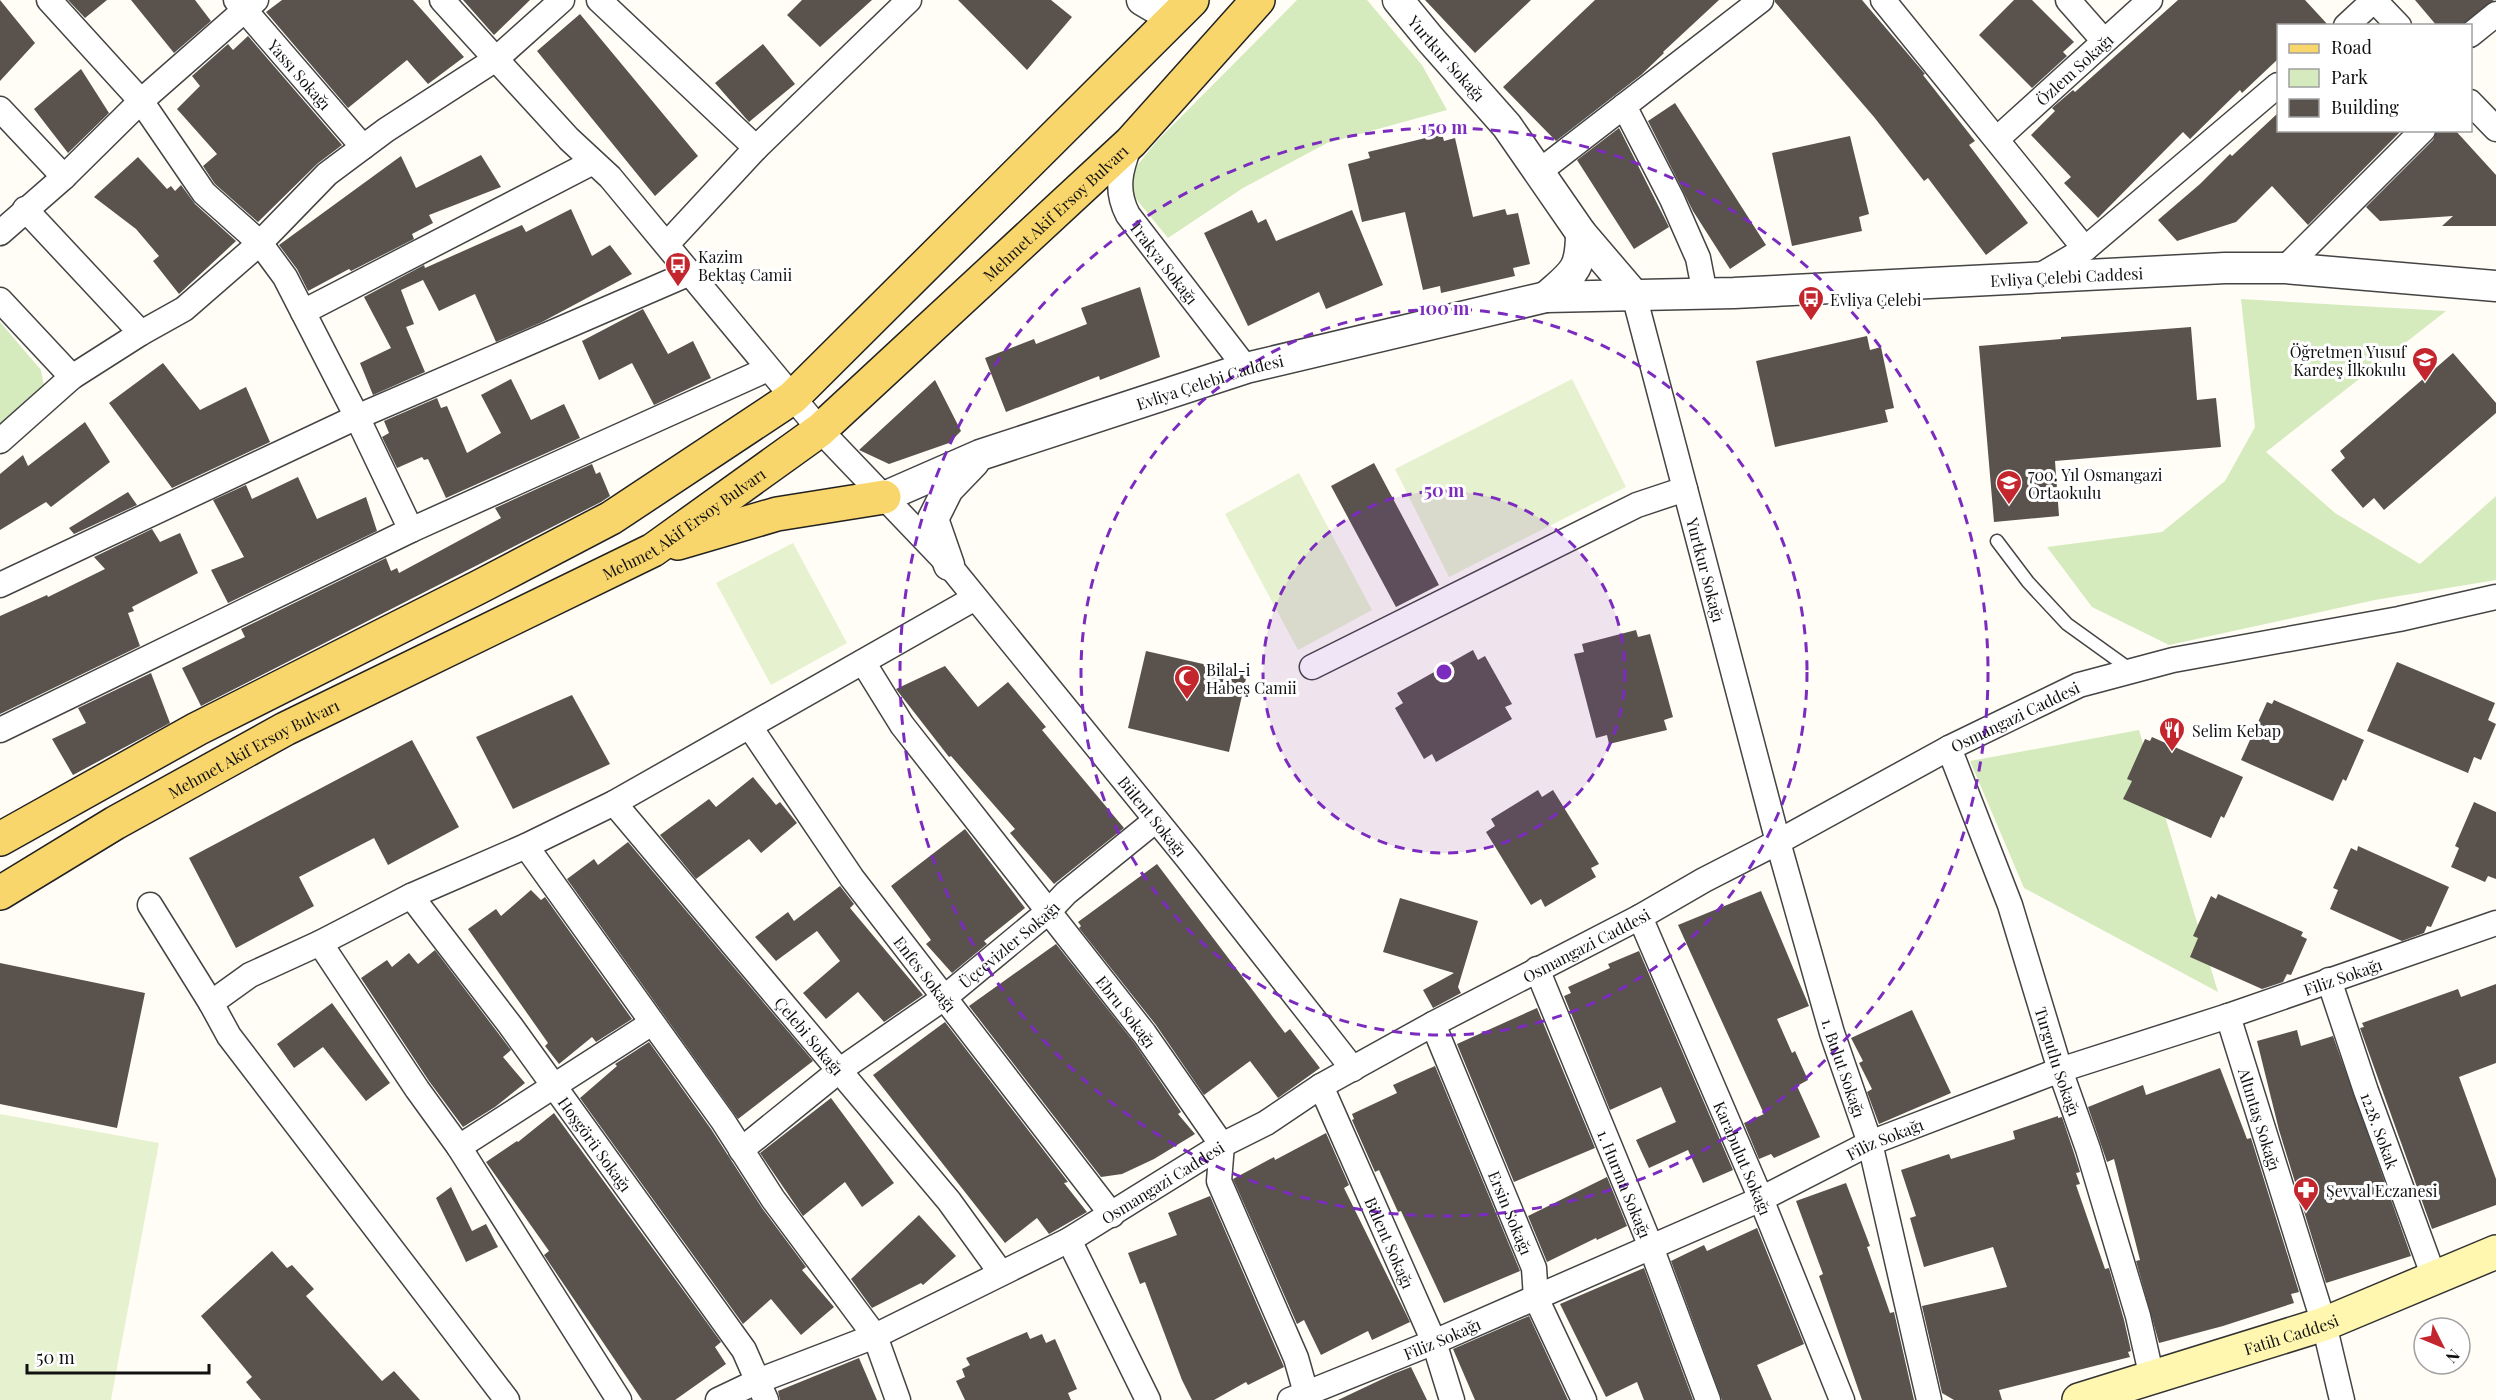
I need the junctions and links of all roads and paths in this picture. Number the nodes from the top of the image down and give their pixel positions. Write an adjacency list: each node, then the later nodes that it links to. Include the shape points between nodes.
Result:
1 (49, 0): 23 (street)
2 (442, 0): 21 (street, Bülent Sokağı)
3 (562, 0): 21 (street)
4 (599, 0): 32 (street)
5 (909, 0): 32 (street)
6 (1142, 0): 15 (street, via 1159,10)
7 (1258, 0): 30 (main road, Mehmet Akif Ersoy Bulvarı)
8 (1398, 0): 34 (street, Yurtkur Sokağı, via 1507,126)
9 (1761, 0): 25 (street)
10 (1883, 0): 29 (street)
11 (2068, 0): 20 (street)
12 (2150, 0): 20 (street, Özlem Sokağı)
13 (2374, 0): 17 (street); 18 (street)
14 (245, 3): 23 (street); 31 (street, Yassı Sokağı)
15 (1187, 5): 55 (main road)
16 (2496, 14): 19 (street)
17 (2348, 24)
18 (2397, 24)
19 (2472, 33)
20 (2104, 41): 29 (street, Özlem Sokağı)
21 (496, 59): 31 (street); 33 (street, Bülent Sokağı)
22 (2277, 86): 41 (street)
23 (141, 101): 35 (street); 39 (street, via 204,193)
24 (2472, 104): 27 (street)
25 (1624, 106): 34 (street); 46 (street, via 1694,248)
26 (0, 109): 35 (street)
27 (2496, 129)
28 (2421, 132): 42 (street)
29 (1997, 139): 41 (street)
30 (1131, 142): 52 (street, Trakya Sokağı, via 1118,181 1122,204); 57 (main road, Mehmet Akif Ersoy Bulvarı)
31 (363, 147): 39 (street, via 327,174)
32 (756, 148): 40 (street)
33 (593, 162): 40 (street, Bülent Sokağı); 50 (street)
34 (1540, 171): 37 (street, Yurtkur Sokağı)
35 (64, 177): 36 (street)
36 (25, 209): 38 (street); 51 (street)
37 (1581, 232): 47 (street); 48 (street, Evliya Çelebi Caddesi, via 1581,256 1575,271)
38 (0, 233)
39 (260, 243): 50 (street, via 285,277); 51 (street, via 184,309)
40 (667, 244): 43 (street, Bülent Sokağı)
41 (2085, 249): 44 (street)
42 (2285, 268): 44 (street, Evliya Çelebi Caddesi); 45 (street, Evliya Çelebi Caddesi)
43 (690, 273): 53 (street, Bülent Sokağı); 56 (street)
44 (2038, 277): 46 (street, Evliya Çelebi Caddesi)
45 (2496, 285)
46 (1705, 294): 47 (street, Evliya Çelebi Caddesi)
47 (1634, 295): 48 (street, Evliya Çelebi Caddesi); 60 (street, Yurtkur Sokağı)
48 (1546, 297): 52 (street, Evliya Çelebi Caddesi)
49 (0, 300): 54 (street)
50 (303, 312): 56 (street)
51 (141, 333): 54 (street)
52 (1246, 368): 59 (street, Evliya Çelebi Caddesi)
53 (768, 369): 55 (street, Bülent Sokağı); 62 (street)
54 (72, 377): 58 (street)
55 (792, 398): 57 (street, Bülent Sokağı); 77 (main road, via 611,518 197,729)
56 (357, 417): 62 (street); 66 (street)
57 (820, 430): 61 (street, Bülent Sokağı); 64 (main road, Mehmet Akif Ersoy Bulvarı)
58 (0, 441)
59 (980, 455): 61 (street, Evliya Çelebi Caddesi); 65 (street, via 948,489 933,519)
60 (1685, 489): 70 (street, via 1637,505); 78 (street, Yurtkur Sokağı)
61 (884, 497): 64 (main road, via 777,514); 65 (street, Bülent Sokağı)
62 (411, 530): 73 (street)
63 (1997, 541): 71 (lane, via 2067,624)
64 (653, 550): 80 (main road, Mehmet Akif Ersoy Bulvarı, via 285,729 115,823)
65 (949, 565): 68 (street, Bülent Sokağı)
66 (0, 585)
67 (2496, 597): 71 (street, Osmangazi Caddesi)
68 (975, 598): 69 (street); 76 (street, Bülent Sokağı)
69 (863, 662): 72 (street); 83 (street, Ebru Sokağı, via 902,725)
70 (1312, 667)
71 (2132, 671): 74 (street, Osmangazi Caddesi, via 2079,685)
72 (750, 727): 75 (street); 89 (street, Enfes Sokağı, via 852,878)
73 (0, 730)
74 (1949, 748): 78 (street, Osmangazi Caddesi); 96 (street, Turgutlu Sokağı, via 2010,905)
75 (614, 803): 79 (street); 95 (street, Çelebi Sokağı)
76 (1156, 820): 83 (street, Üçcevizler Sokağı); 94 (street, Bülent Sokağı)
77 (0, 839)
78 (1778, 842): 84 (street, Osmangazi Caddesi); 99 (street, 1. Bulut Sokağı, via 1832,1034)
79 (526, 846): 81 (street); 92 (street)
80 (0, 893)
81 (411, 896): 86 (street); 97 (street, Hoşgörü Sokağı)
82 (150, 905): 90 (street)
83 (1049, 911): 89 (street, Üçcevizler Sokağı); 100 (street, Ebru Sokağı, via 1144,1034)
84 (1640, 917): 87 (street, Osmangazi Caddesi); 103 (street, Karabulut Sokağı)
85 (2496, 923): 88 (street, Filiz Sokağı)
86 (320, 943): 90 (street, via 250,975); 101 (street)
87 (1538, 969): 93 (street, Osmangazi Caddesi); 106 (street, 1. Hurma Sokağı)
88 (2329, 980): 91 (street, Filiz Sokağı); 109 (street, 1228. Sokak)
89 (945, 998): 95 (street, Üçcevizler Sokağı); 104 (street, Enfes Sokağı)
90 (211, 1003): 117 (street, via 229,1036)
91 (2228, 1016): 96 (street, Filiz Sokağı); 111 (street, Altıntaş Sokağı)
92 (652, 1023): 97 (street); 102 (street)
93 (1432, 1024): 94 (street, Osmangazi Caddesi); 110 (street, Ersin Sokağı, via 1534,1268)
94 (1353, 1069): 98 (street, Osmangazi Caddesi)
95 (840, 1070): 102 (street, Üçcevizler Sokağı); 108 (street, Çelebi Sokağı, via 949,1201)
96 (2060, 1070): 99 (street, Filiz Sokağı); 114 (street, Turgutlu Sokağı, via 2138,1316)
97 (554, 1086): 101 (street); 115 (street, Hoşgörü Sokağı, via 744,1350)
98 (1321, 1086): 100 (street, Osmangazi Caddesi, via 1266,1123); 113 (street, Bülent Sokağı)
99 (1870, 1143): 103 (street, Filiz Sokağı); 126 (street, 1. Bulut Sokağı)
100 (1222, 1145): 104 (street, Osmangazi Caddesi); 116 (street, via 1219,1181 1296,1358)
101 (459, 1147): 118 (street)
102 (741, 1150): 112 (street)
103 (1761, 1199): 106 (street, Filiz Sokağı); 125 (street, Karabulut Sokağı)
104 (1112, 1215): 105 (street, Osmangazi Caddesi)
105 (1070, 1240): 108 (street, Osmangazi Caddesi); 121 (street)
106 (1651, 1247): 110 (street, Filiz Sokağı); 124 (street, 1. Hurma Sokağı)
107 (2496, 1252): 109 (main road, Fatih Caddesi)
108 (1001, 1273): 112 (street, Osmangazi Caddesi)
109 (2435, 1280): 111 (main road, Fatih Caddesi)
110 (1536, 1298): 113 (street, Filiz Sokağı); 123 (street, Ersin Sokağı)
111 (2324, 1324): 114 (main road, Fatih Caddesi); 128 (street, Altıntaş Sokağı)
112 (875, 1336): 115 (street, Osmangazi Caddesi); 120 (street)
113 (1434, 1342): 116 (street, Filiz Sokağı); 122 (street, Bülent Sokağı)
114 (2152, 1378): 127 (main road, Fatih Caddesi)
115 (762, 1390): 119 (street, Osmangazi Caddesi)
116 (1301, 1398)
117 (507, 1400)
118 (619, 1400)
119 (718, 1400)
120 (898, 1400)
121 (1148, 1400)
122 (1452, 1400)
123 (1584, 1400)
124 (1708, 1400)
125 (1842, 1400)
126 (1929, 1400)
127 (2079, 1400)
128 (2342, 1400)

